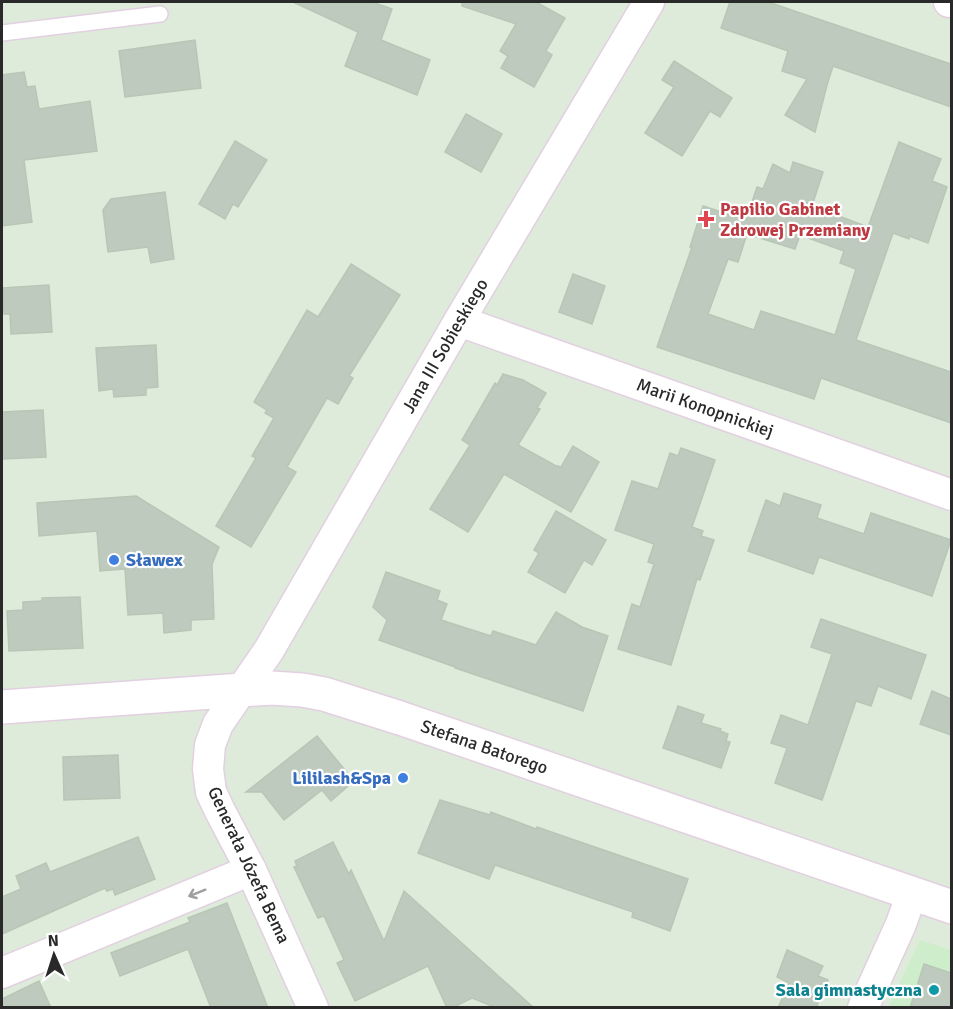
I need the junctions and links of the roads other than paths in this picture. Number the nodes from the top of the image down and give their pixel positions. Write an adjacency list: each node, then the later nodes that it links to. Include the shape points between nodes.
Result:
1 (649, 2): 4 (street, Jana III Sobieskiego)
2 (160, 14): 3 (lane)
3 (2, 33)
4 (459, 321): 5 (street, Marii Konopnickiej); 6 (street, Jana III Sobieskiego, via 269,650)
5 (951, 495)
6 (240, 691): 7 (street, Stefana Batorego); 8 (street, Generała Józefa Bema, via 218,723 210,745 208,769 211,792); 9 (street, Stefana Batorego, via 302,690 333,697)
7 (2, 707)
8 (251, 870): 11 (street, one-way to 11); 12 (street, Generała Józefa Bema)
9 (912, 894): 10 (street, Stefana Batorego); 13 (street)
10 (951, 907)
11 (2, 973)
12 (313, 1008)
13 (863, 1008)

